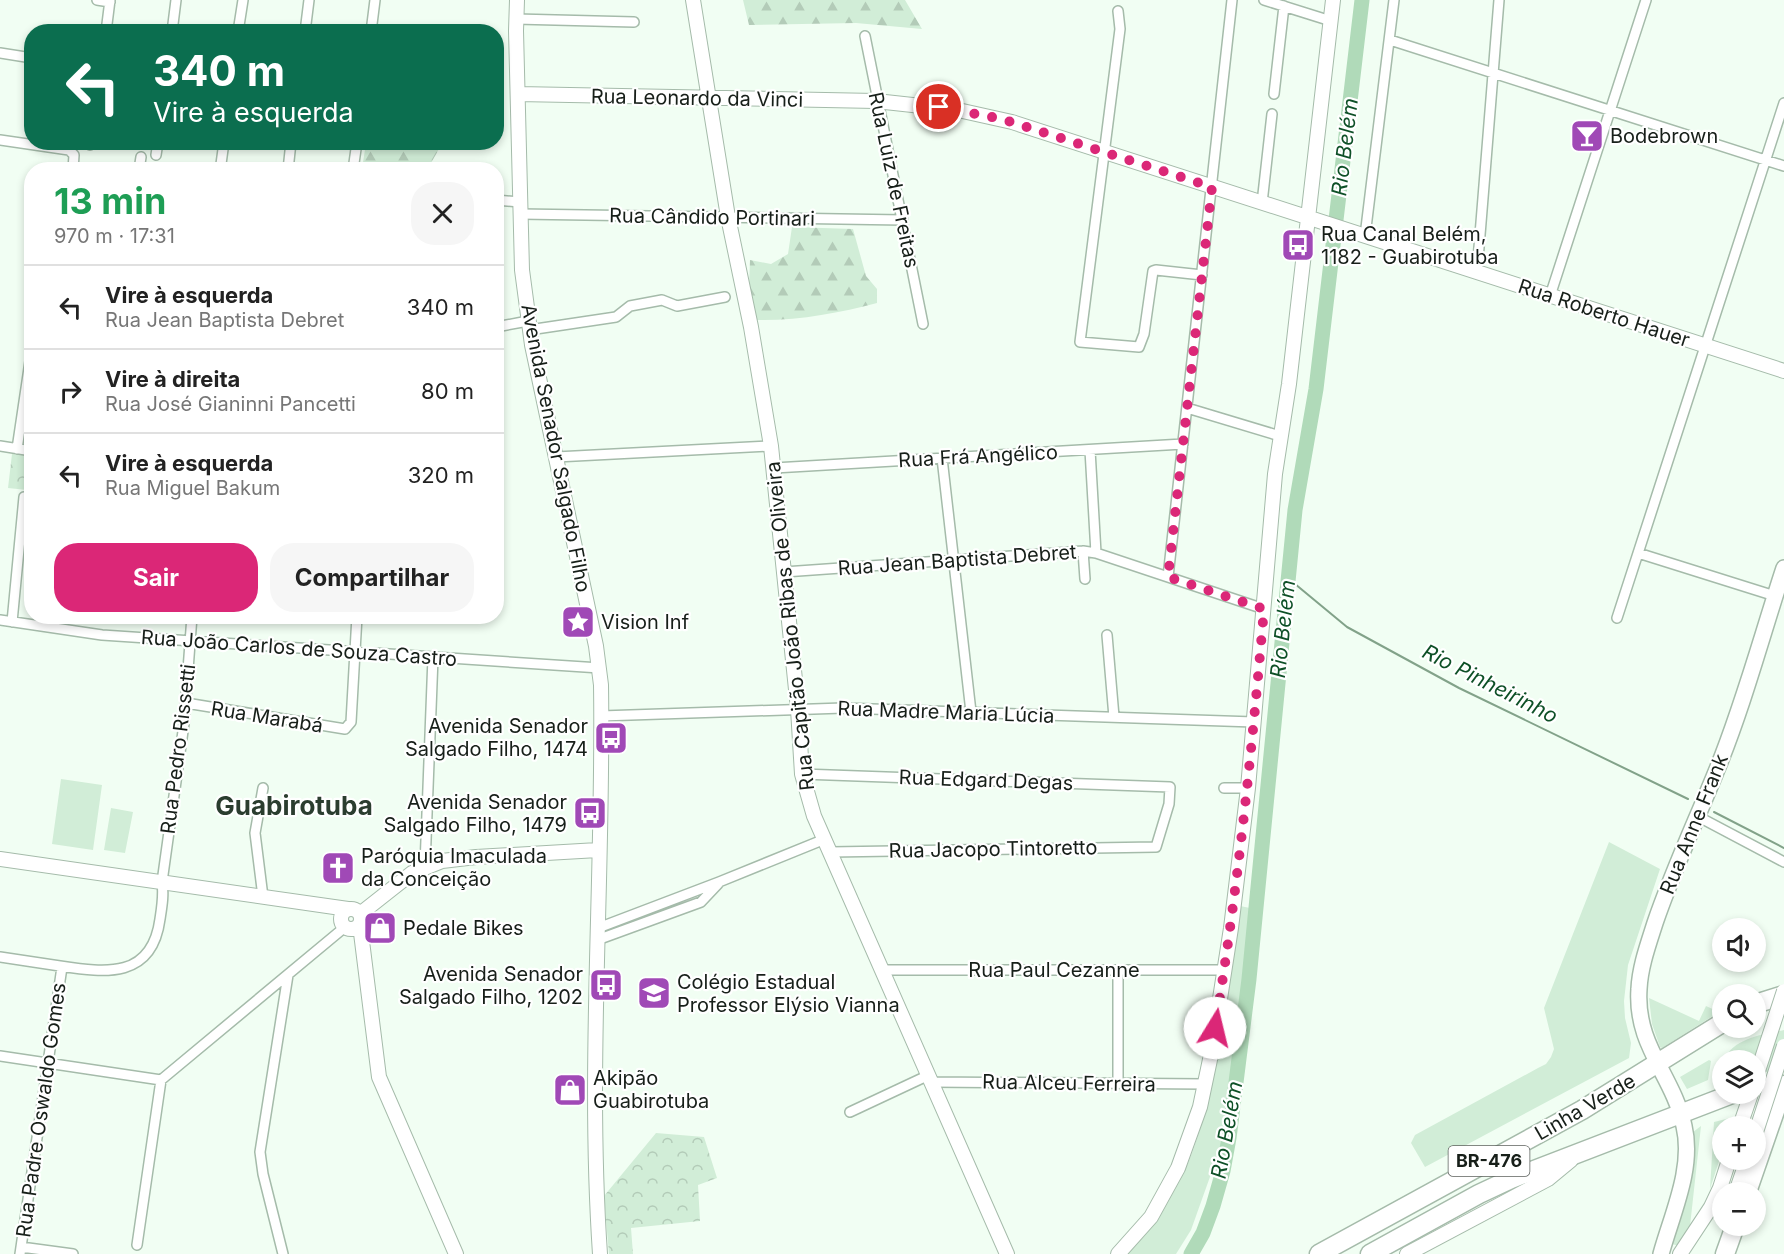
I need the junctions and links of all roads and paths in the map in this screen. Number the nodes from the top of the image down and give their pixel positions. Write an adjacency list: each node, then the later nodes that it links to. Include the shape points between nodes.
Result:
1 (97, 0): 14 (street)
2 (176, 0): 21 (street)
3 (243, 0): 22 (street)
4 (309, 0): 23 (street)
5 (375, 0): 24 (street)
6 (517, 0): 17 (street, Avenida Senador Salgado Filho)
7 (693, 0): 32 (street, Rua Capitão João Ribas de Oliveira)
8 (1232, 0): 46 (street)
9 (1264, 0): 15 (street)
10 (1333, 0): 18 (street)
11 (1394, 0): 26 (street)
12 (1499, 0): 29 (street)
13 (1646, 0): 35 (street)
14 (110, 1): 20 (street)
15 (1284, 6): 18 (street); 31 (street)
16 (1118, 10): 40 (street, via 1120,30)
17 (516, 19): 19 (street); 30 (street, Avenida Senador Salgado Filho)
18 (1331, 21): 51 (street)
19 (634, 22)
20 (107, 24)
21 (173, 24)
22 (239, 24)
23 (306, 24)
24 (372, 24)
25 (865, 36): 33 (street, Rua Luiz de Freitas)
26 (1390, 40): 29 (street); 53 (street)
27 (0, 53): 28 (street)
28 (24, 57)
29 (1493, 73): 35 (street); 54 (street)
30 (518, 94): 32 (street, Rua Leonardo da Vinci); 49 (street, Avenida Senador Salgado Filho)
31 (1274, 94)
32 (709, 98): 33 (street, Rua Leonardo da Vinci); 50 (street, Rua Capitão João Ribas de Oliveira)
33 (876, 101): 40 (street, Rua Leonardo da Vinci, via 989,116); 52 (street, Rua Luiz de Freitas)
34 (1784, 103): 43 (street)
35 (1610, 111): 43 (street); 56 (street)
36 (1272, 114): 48 (street)
37 (0, 141): 38 (street)
38 (24, 144)
39 (157, 150): 41 (street)
40 (1104, 152): 46 (street, Rua Roberto Hauer); 55 (street, via 1080,342 1139,347 1153,271)
41 (156, 155)
42 (141, 157): 44 (street)
43 (1765, 160): 45 (street); 61 (street)
44 (140, 162)
45 (1784, 166)
46 (1212, 187): 48 (street, Rua Roberto Hauer); 55 (street)
47 (504, 203): 49 (street, Rua Cândido Portinari)
48 (1262, 203): 51 (street, Rua Roberto Hauer)
49 (520, 208): 50 (street, Rua Cândido Portinari); 59 (street, Avenida Senador Salgado Filho)
50 (728, 217): 52 (street, Rua Cândido Portinari); 68 (street, Rua Capitão João Ribas de Oliveira)
51 (1312, 219): 53 (street, Rua Roberto Hauer); 65 (street)
52 (903, 220): 58 (street, Rua Luiz de Freitas)
53 (1360, 234): 54 (street, Rua Roberto Hauer)
54 (1476, 272): 56 (street, Rua Roberto Hauer)
55 (1202, 275): 63 (street)
56 (1550, 296): 61 (street, Rua Roberto Hauer)
57 (725, 297): 59 (street, via 678,306 662,300 630,306 615,317)
58 (923, 324)
59 (529, 325): 60 (street); 72 (street, Avenida Senador Salgado Filho)
60 (504, 327)
61 (1705, 346): 62 (street, Rua Roberto Hauer); 78 (street)
62 (1784, 371)
63 (1187, 408): 65 (street); 66 (street)
64 (24, 411): 69 (street)
65 (1280, 436): 85 (street)
66 (1183, 444): 71 (street, Rua Frá Angélico); 82 (street)
67 (0, 446): 69 (street)
68 (771, 446): 72 (street); 74 (street, Rua Capitão João Ribas de Oliveira)
69 (17, 448): 70 (street)
70 (24, 449)
71 (1090, 450): 73 (street, Rua Frá Angélico); 77 (street)
72 (556, 457): 97 (street, Avenida Senador Salgado Filho)
73 (942, 458): 74 (street, Rua Frá Angélico); 79 (street)
74 (774, 468): 81 (street, Rua Capitão João Ribas de Oliveira)
75 (24, 497): 88 (street)
76 (1083, 551): 77 (street, Rua Jean Baptista Debret); 79 (street, Rua Jean Baptista Debret); 83 (street)
77 (1096, 553): 82 (street, Rua Jean Baptista Debret)
78 (1638, 553): 84 (street); 86 (street)
79 (954, 560): 81 (street, Rua Jean Baptista Debret); 100 (street)
80 (1784, 568): 84 (main road, Rua Anne Frank)
81 (784, 572): 99 (street, Rua Capitão João Ribas de Oliveira)
82 (1168, 577): 85 (street, Rua Jean Baptista Debret)
83 (1085, 579)
84 (1779, 598): 108 (main road, Rua Anne Frank)
85 (1264, 609): 103 (street)
86 (1617, 618)
87 (0, 620): 88 (street, Rua João Carlos de Souza Castro)
88 (12, 622): 89 (street, Rua João Carlos de Souza Castro)
89 (24, 624)
90 (26, 624): 94 (street, Rua João Carlos de Souza Castro, via 93,634)
91 (191, 624): 94 (street, Rua Pedro Rissetti)
92 (357, 624): 95 (street)
93 (1107, 635): 102 (street)
94 (190, 641): 95 (street, Rua João Carlos de Souza Castro); 98 (street, Rua Pedro Rissetti)
95 (355, 651): 96 (street, Rua João Carlos de Souza Castro); 98 (street, Rua Marabá, via 348,727 341,729)
96 (434, 657): 97 (street, Rua João Carlos de Souza Castro); 114 (street)
97 (600, 668): 101 (street, Avenida Senador Salgado Filho)
98 (186, 703): 115 (street, Rua Pedro Rissetti)
99 (798, 709): 100 (street, Rua Madre Maria Lúcia); 101 (street, Rua Madre Maria Lúcia); 104 (street, Rua Capitão João Ribas de Oliveira)
100 (970, 712): 102 (street, Rua Madre Maria Lúcia)
101 (601, 716): 111 (street, Avenida Senador Salgado Filho)
102 (1114, 717): 103 (street, Rua Madre Maria Lúcia)
103 (1254, 722): 107 (street)
104 (802, 774): 109 (street, Rua Capitão João Ribas de Oliveira, via 808,801); 110 (street, Rua Edgard Degas, via 1170,787)
105 (262, 788): 116 (street, via 255,833)
106 (1224, 788): 107 (street)
107 (1248, 788): 123 (street)
108 (1697, 816): 113 (street); 133 (main road, Rua Anne Frank, via 1669,884 1640,975 1642,1029)
109 (828, 846): 110 (street, Rua Jacopo Tintoretto); 119 (street, via 719,882 701,902); 124 (street, Rua Capitão João Ribas de Oliveira)
110 (1156, 847)
111 (598, 850): 114 (street, via 466,857); 119 (street, Avenida Senador Salgado Filho)
112 (0, 859): 115 (street)
113 (1784, 862)
114 (425, 866): 117 (street)
115 (162, 882): 116 (street); 121 (street, Rua Pedro Rissetti, via 164,896 157,936 141,959 127,968 108,972)
116 (263, 897): 117 (street)
117 (356, 916): 118 (street, via 343,913); 154 (street, via 379,1077)
118 (345, 927): 125 (street)
119 (597, 934): 155 (street, Avenida Senador Salgado Filho, via 595,1109)
120 (0, 957): 121 (street, Rua Pedro Rissetti)
121 (62, 967): 132 (street, Rua Padre Oswaldo Gomes)
122 (1118, 969): 123 (street, Rua Paul Cezanne); 124 (street, Rua Paul Cezanne); 138 (street)
123 (1224, 969): 139 (street)
124 (883, 970): 135 (street, Rua Capitão João Ribas de Oliveira)
125 (288, 975): 136 (street); 153 (street, via 260,1152)
126 (1784, 993): 127 (highway); 130 (street, bridge)
127 (1766, 1000)
128 (1712, 1031): 133 (highway, Linha Verde / BR-476)
129 (1784, 1046): 144 (street, bridge)
130 (1765, 1050)
131 (0, 1056): 132 (street)
132 (48, 1064): 136 (street); 151 (street, Rua Padre Oswaldo Gomes)
133 (1662, 1072): 143 (main road, Rua Anne Frank); 158 (highway, Linha Verde / BR-476, via 1563,1121)
134 (1784, 1074): 137 (highway)
135 (931, 1078): 138 (street, Rua Alceu Ferreira); 142 (street, Rua Alceu Ferreira); 156 (street, Rua Capitão João Ribas de Oliveira)
136 (161, 1080): 150 (street)
137 (1766, 1081)
138 (1118, 1083): 139 (street, Rua Alceu Ferreira)
139 (1205, 1084): 157 (street, via 1171,1185 1151,1217)
140 (1784, 1085): 147 (highway)
141 (1712, 1101): 143 (highway, Linha Verde / BR-476)
142 (850, 1112)
143 (1681, 1113): 145 (highway, Linha Verde / BR-476); 161 (main road, Rua Anne Frank, via 1686,1161)
144 (1761, 1116)
145 (1585, 1149): 159 (highway, Linha Verde / BR-476, via 1495,1186); 160 (street, via 1548,1179)
146 (1726, 1170): 162 (street, via 1708,1212)
147 (1750, 1182)
148 (1724, 1236): 163 (street)
149 (1731, 1236): 164 (highway)
150 (137, 1245)
151 (21, 1250): 152 (street)
152 (73, 1254)
153 (283, 1254)
154 (456, 1254)
155 (600, 1254)
156 (1007, 1254)
157 (1118, 1254)
158 (1319, 1254)
159 (1370, 1254)
160 (1407, 1254)
161 (1661, 1254)
162 (1680, 1254)
163 (1719, 1254)
164 (1725, 1254)

